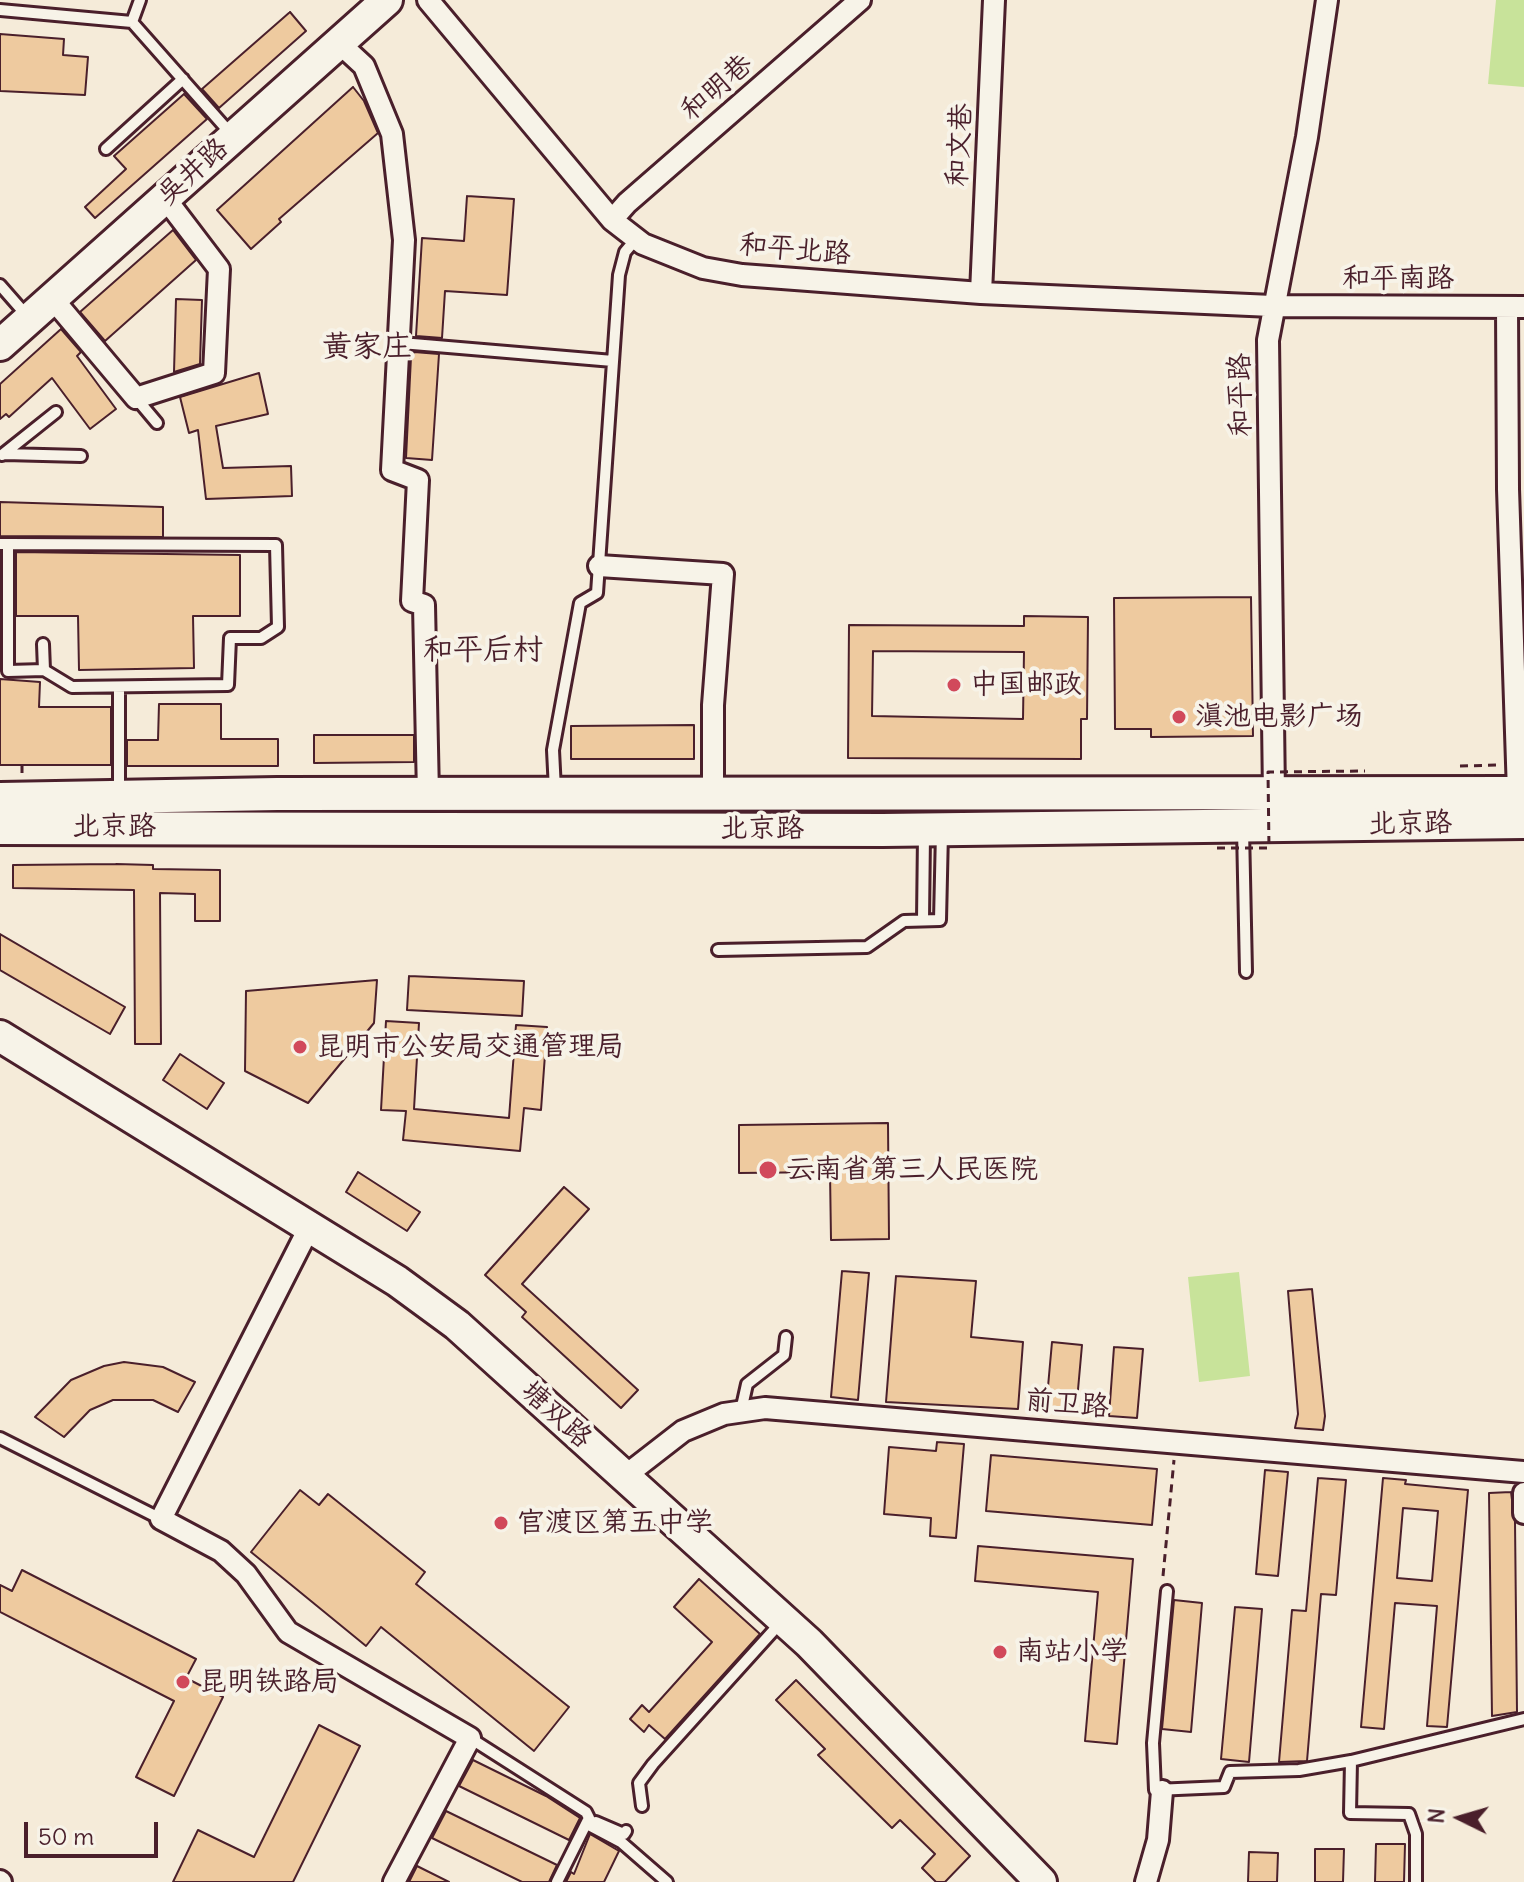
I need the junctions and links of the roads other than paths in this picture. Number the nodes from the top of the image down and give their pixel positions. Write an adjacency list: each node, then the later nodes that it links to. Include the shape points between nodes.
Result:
1 (140, 0): 8 (lane)
2 (387, 0): 9 (street, 吴井路)
3 (428, 0): 14 (street, 和平北路)
4 (860, 0): 14 (street, 和明巷)
5 (994, 0): 17 (street, 和文巷)
6 (1327, 0): 19 (street, 和平路)
7 (0, 10): 8 (lane)
8 (132, 22): 10 (lane)
9 (338, 42): 11 (street, 吴井路); 22 (street, via 364,66 392,134 404,240)
10 (183, 79): 11 (lane); 12 (lane)
11 (233, 136): 13 (street, 吴井路)
12 (106, 149)
13 (165, 198): 18 (street, 吴井路); 25 (street, via 219,269 214,373)
14 (612, 220): 15 (street, 和平北路)
15 (636, 239): 17 (street, 和平北路, via 671,258 742,275); 24 (lane, via 625,252 619,275)
16 (0, 285): 21 (lane)
17 (981, 293): 19 (street, 和平北路)
18 (52, 298): 21 (street, 吴井路); 25 (street)
19 (1272, 306): 20 (street, 和平南路); 38 (street, 和平路, via 1268,340)
20 (1516, 307): 41 (street, via 1508,489)
21 (29, 319): 23 (street, 吴井路)
22 (401, 343): 24 (lane); 36 (street, via 392,470 418,480 412,601 424,605)
23 (0, 345)
24 (613, 361): 31 (lane)
25 (136, 398): 27 (lane)
26 (56, 412): 28 (lane)
27 (157, 423)
28 (2, 455): 29 (lane)
29 (81, 456)
30 (4, 544): 33 (lane, via 11,585 8,671); 34 (lane, via 276,545 278,627 261,638 230,638 228,685)
31 (599, 566): 35 (lane, via 597,593 580,603 568,664 553,750); 37 (street, via 723,574 713,705)
32 (43, 644): 33 (lane)
33 (44, 670): 34 (lane, via 72,687)
34 (119, 688): 39 (lane)
35 (555, 794): 36 (main road, 北京路); 37 (main road, 北京路)
36 (428, 795): 39 (main road, 北京路)
37 (713, 795): 38 (main road, 北京路)
38 (1274, 795): 41 (main road, 北京路)
39 (119, 796): 40 (main road, 北京路)
40 (0, 799)
41 (1522, 802): 42 (main road, 北京路)
42 (1243, 827): 44 (main road, 北京路); 47 (lane)
43 (0, 828): 44 (main road, 北京路)
44 (933, 829): 45 (lane); 45 (lane, via 940,920)
45 (923, 920): 46 (lane, via 904,921 867,947)
46 (718, 950)
47 (1246, 972)
48 (0, 1036): 49 (street, 塘双路)
49 (310, 1226): 54 (street, 塘双路, via 457,1325); 57 (street)
50 (786, 1337): 51 (lane, via 784,1355 747,1384)
51 (741, 1411): 53 (street, 前卫路, via 765,1408 1176,1440); 54 (street, 前卫路, via 683,1431)
52 (0, 1438): 57 (lane)
53 (1524, 1472)
54 (625, 1476): 59 (street, 塘双路)
55 (1524, 1493): 56 (street)
56 (1524, 1513)
57 (161, 1519): 61 (street, via 221,1551 246,1574 288,1632)
58 (1167, 1591): 63 (lane, via 1153,1743 1155,1790)
59 (783, 1620): 64 (lane, via 653,1764 639,1783); 70 (street, 塘双路)
60 (1524, 1719): 62 (lane)
61 (470, 1738): 65 (lane, via 576,1802); 67 (street)
62 (1351, 1761): 63 (lane, via 1299,1770 1230,1772 1224,1787); 72 (lane, via 1350,1813 1409,1814 1416,1834)
63 (1162, 1791): 71 (street, via 1158,1840)
64 (642, 1806)
65 (588, 1821): 66 (lane); 68 (lane); 69 (lane)
66 (626, 1831)
67 (394, 1882)
68 (557, 1882)
69 (667, 1882)
70 (1041, 1882)
71 (1146, 1882)
72 (1416, 1882)

